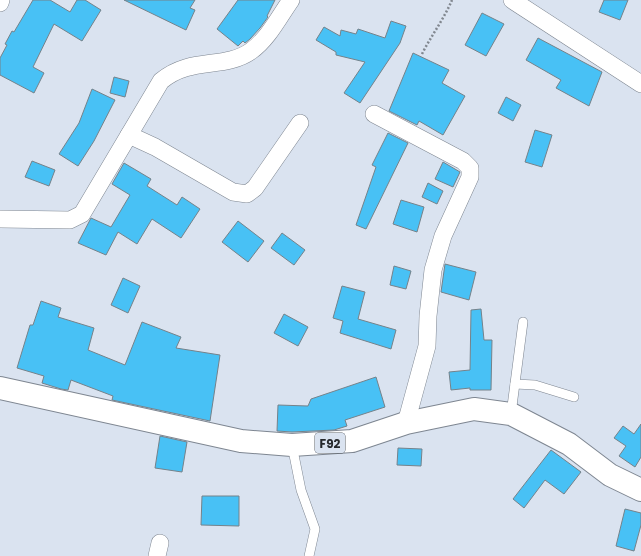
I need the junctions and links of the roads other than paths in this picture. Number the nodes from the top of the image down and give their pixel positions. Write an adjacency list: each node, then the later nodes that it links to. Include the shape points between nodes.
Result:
1 (1, 0): 4 (street)
2 (291, 0): 8 (street, via 251,51 237,58 186,66 172,72 161,81)
3 (512, 0): 5 (street)
4 (0, 3)
5 (641, 84)
6 (374, 114): 15 (street, via 463,161 470,168 470,177 443,236 433,270 427,346)
7 (300, 123): 8 (street, via 255,188 247,194 233,192)
8 (129, 134): 9 (street, via 82,214 70,220)
9 (0, 218)
10 (523, 322): 11 (lane)
11 (515, 384): 13 (lane, via 535,385); 14 (lane)
12 (0, 388): 16 (main road, F92, via 241,441)
13 (574, 398)
14 (511, 414): 15 (main road, F92, via 474,409); 17 (main road, F92, via 569,444 610,475)
15 (406, 422): 16 (main road, F92, via 352,441)
16 (292, 445): 18 (lane, via 301,490 315,529)
17 (641, 490)
18 (309, 556)

